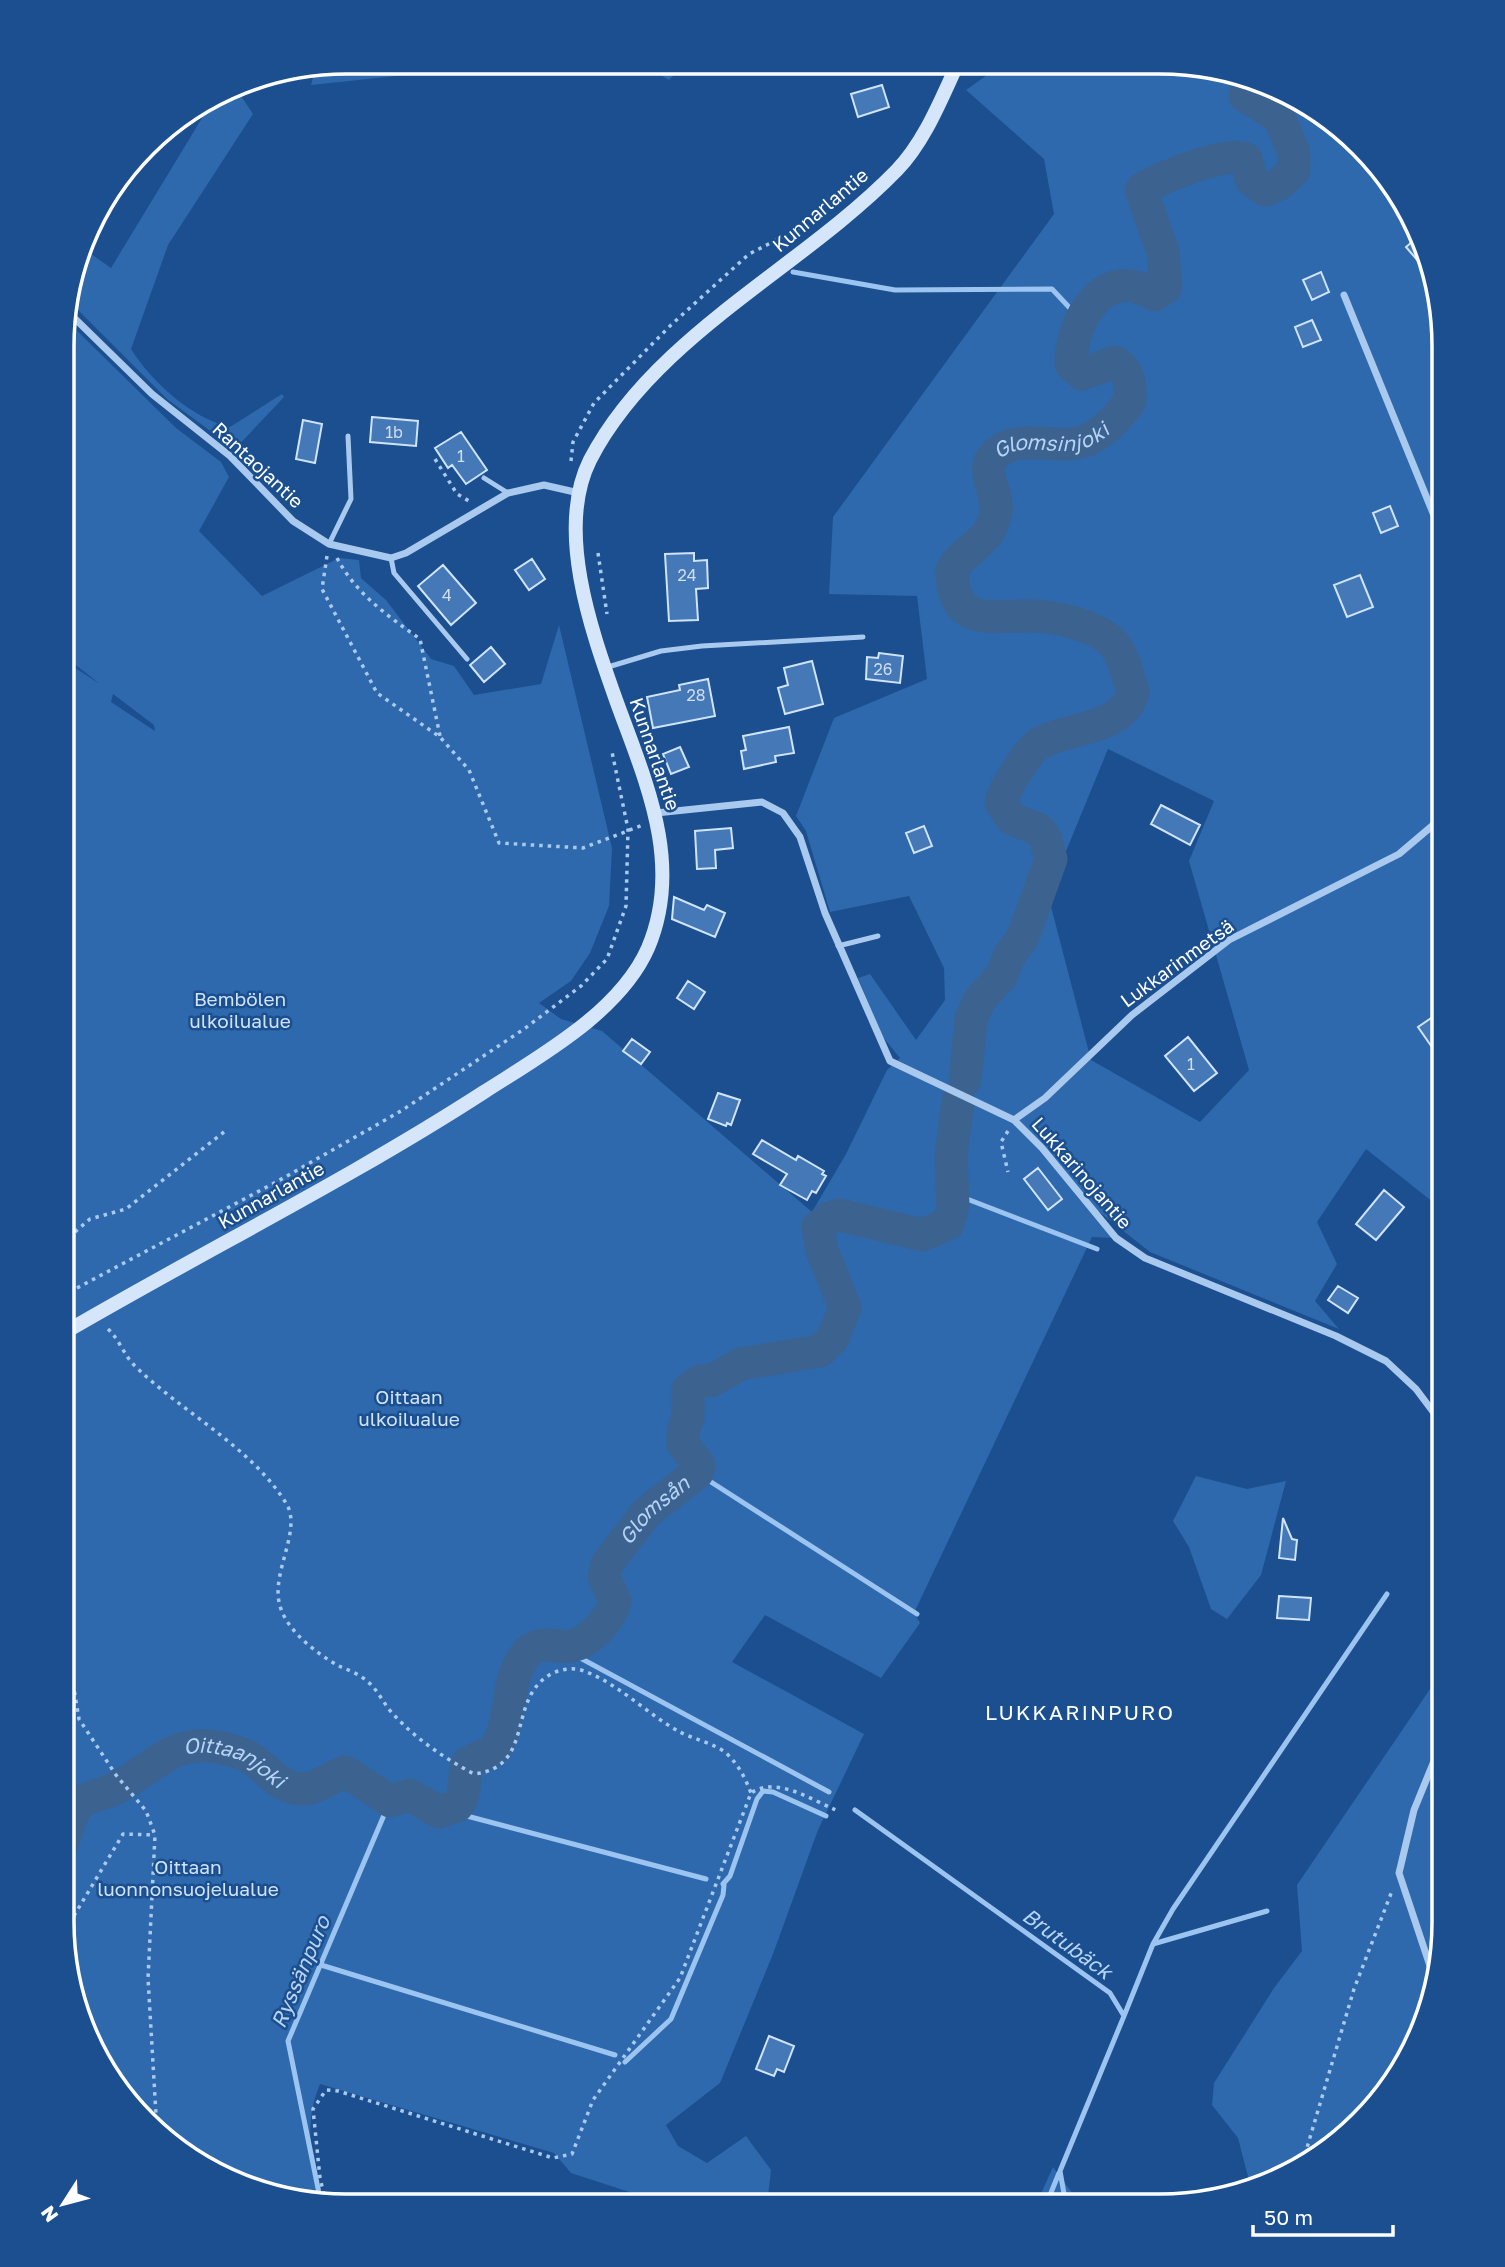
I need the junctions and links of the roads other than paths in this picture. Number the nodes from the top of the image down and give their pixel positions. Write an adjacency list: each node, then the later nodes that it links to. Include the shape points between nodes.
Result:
1 (953, 74): 6 (main road, Kunnarlantie, via 931,121 899,168 695,337 652,379 590,461)
2 (1344, 295): 8 (street)
3 (75, 319): 9 (street, Rantaojantie, via 152,394 230,456 293,521)
4 (348, 436): 9 (lane, via 351,499)
5 (484, 478): 7 (lane)
6 (579, 492): 7 (street, via 544,485); 13 (main road, Kunnarlantie, via 578,564)
7 (508, 493): 10 (street)
8 (1432, 511)
9 (329, 544): 10 (street, Rantaojantie)
10 (391, 558): 12 (lane, via 394,573)
11 (863, 637): 13 (lane, via 661,651)
12 (467, 659)
13 (605, 668): 14 (main road, Kunnarlantie)
14 (656, 813): 17 (street, Lukkarinojantie, via 762,802 783,813 800,836); 19 (main road, Kunnarlantie, via 662,864 659,910 647,949 629,979 590,1019 546,1053 386,1154)
15 (1432, 826): 18 (street, Lukkarinmetsä, via 1399,854 1229,940 1132,1015 1045,1098)
16 (878, 936): 17 (lane)
17 (838, 946): 18 (street, Lukkarinojantie, via 890,1061)
18 (1014, 1120): 20 (street, Lukkarinojantie, via 1116,1238 1145,1258 1387,1361)
19 (74, 1327)
20 (1432, 1410)
21 (1432, 1766): 22 (street, via 1414,1810 1399,1873)
22 (1428, 1961)

